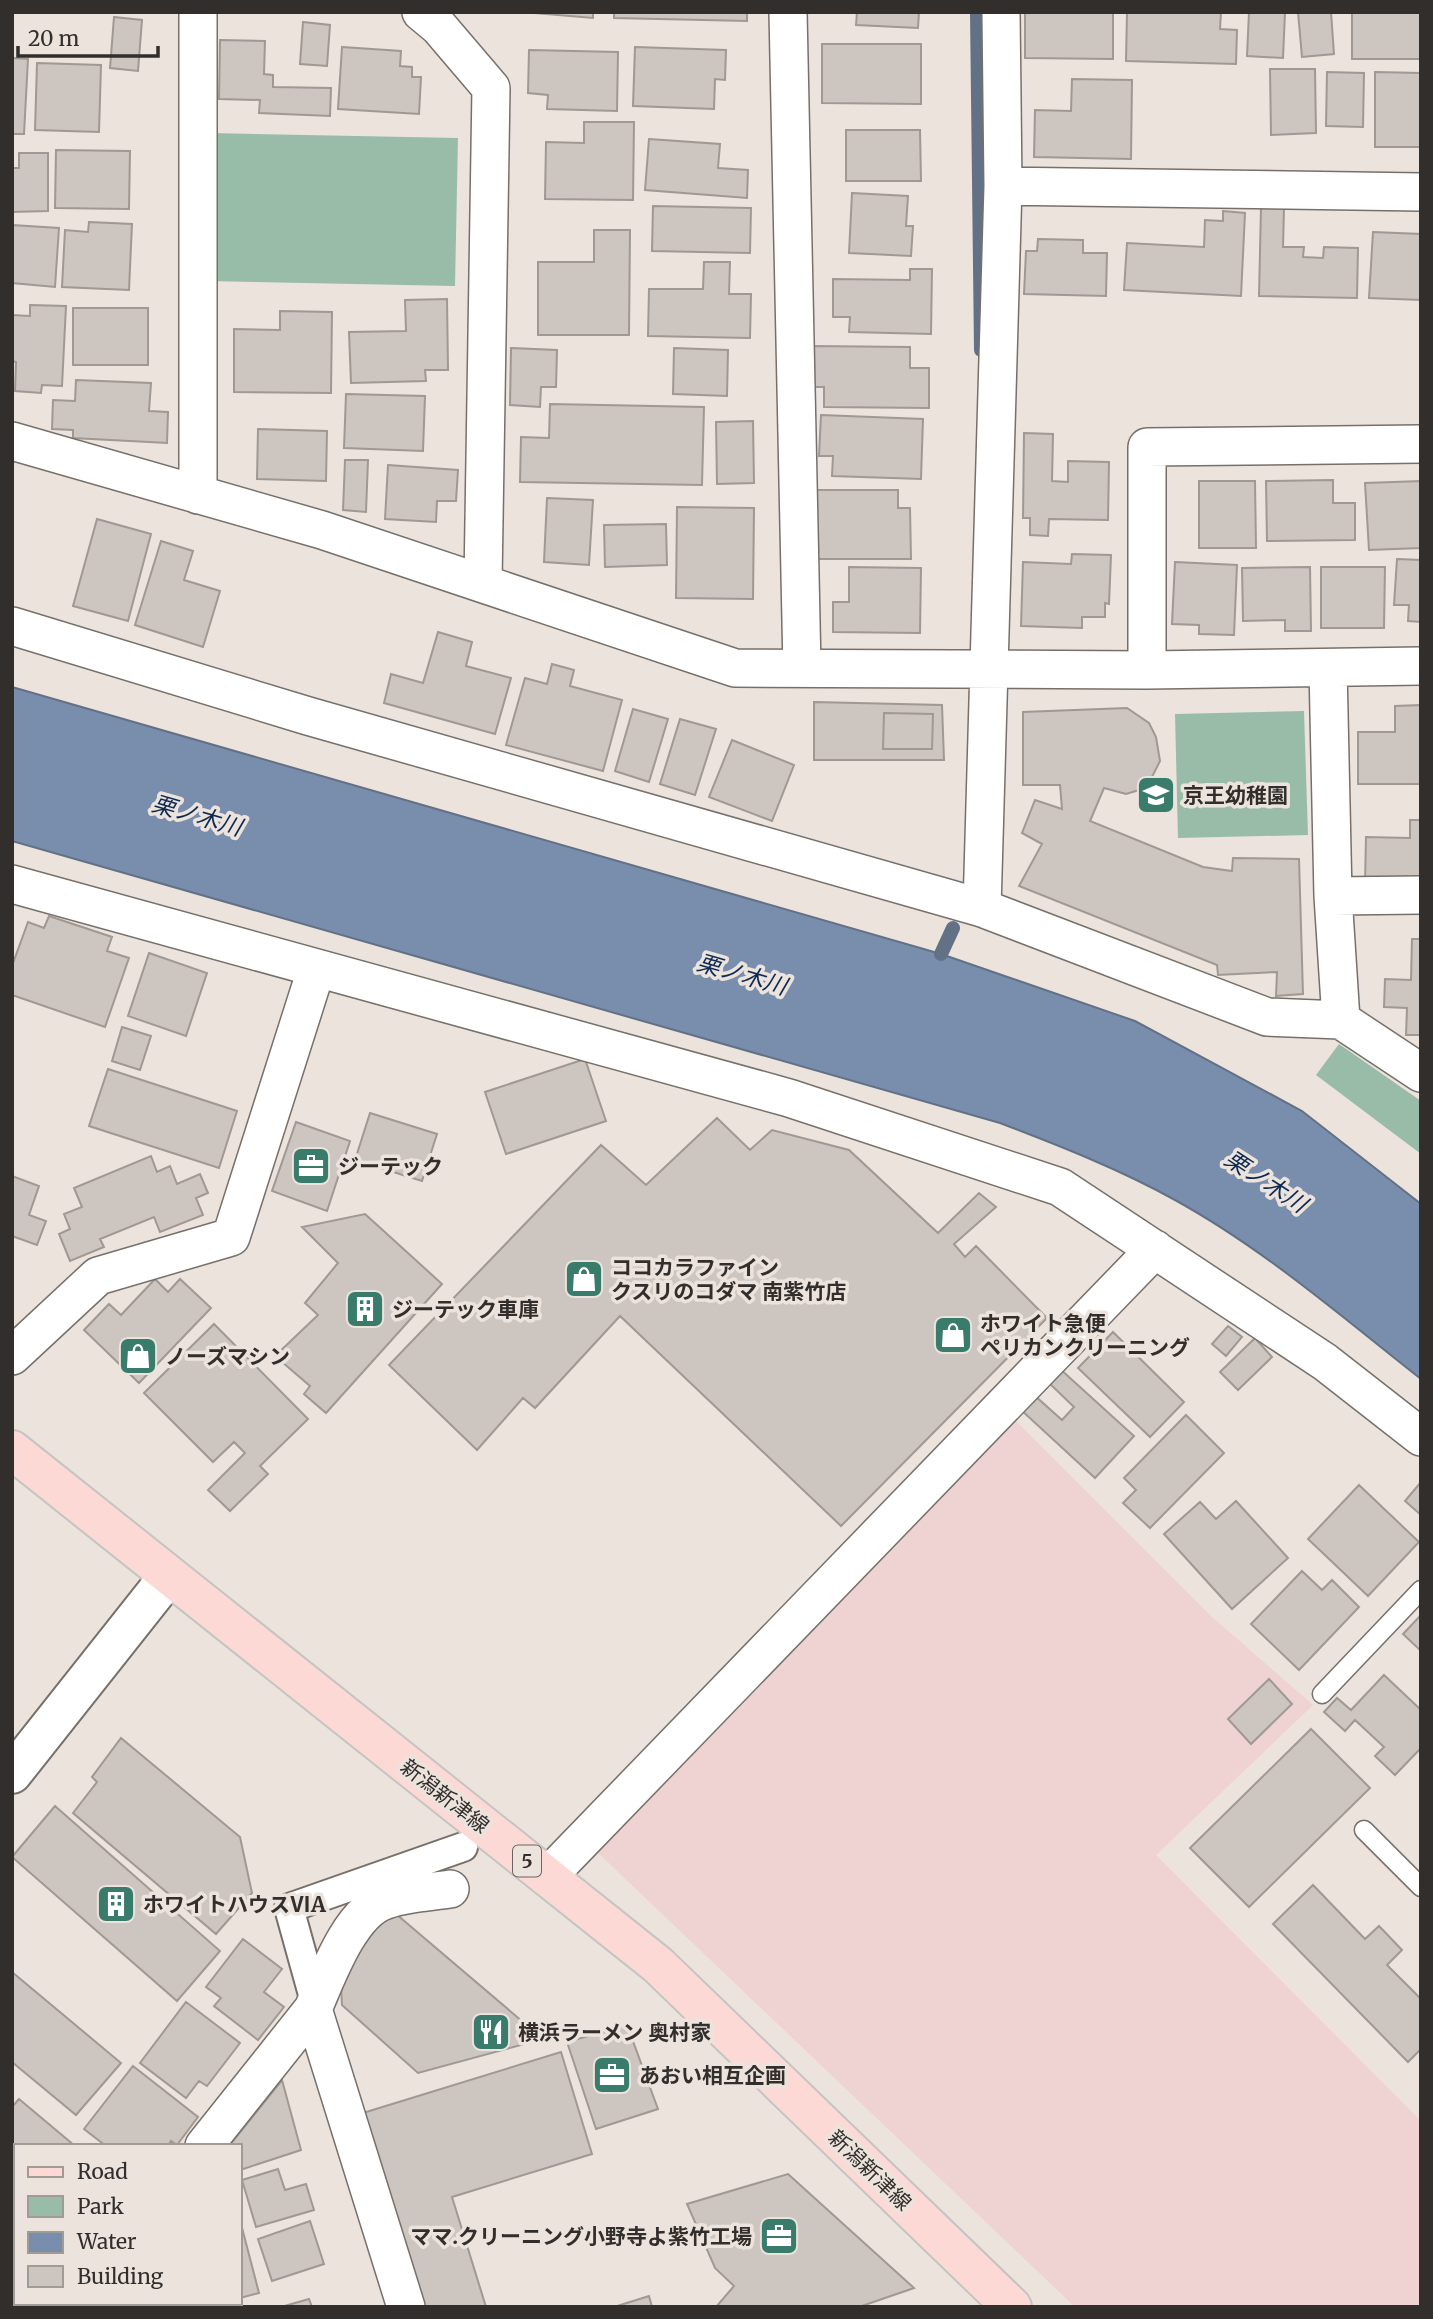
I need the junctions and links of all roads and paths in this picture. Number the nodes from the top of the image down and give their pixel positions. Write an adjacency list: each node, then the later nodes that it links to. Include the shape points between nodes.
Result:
1 (198, 12): 9 (street)
2 (421, 12): 10 (street, via 491,88)
3 (788, 12): 13 (street)
4 (1001, 12): 5 (street)
5 (1003, 186): 6 (street); 15 (street)
6 (1421, 192)
7 (12, 441): 9 (street)
8 (1421, 444): 16 (street, via 1147,447)
9 (198, 495): 10 (street)
10 (484, 582): 13 (street, via 735,668)
11 (12, 625): 20 (street, via 308,716)
12 (1421, 666): 14 (street)
13 (802, 668): 15 (street)
14 (1328, 668): 16 (street); 19 (street)
15 (987, 669): 16 (street); 20 (street)
16 (1147, 670)
17 (12, 884): 21 (street)
18 (1421, 895): 19 (street)
19 (1333, 896): 22 (street)
20 (982, 908): 22 (street, via 1267,1017)
21 (316, 970): 24 (street, via 789,1098 1060,1187); 25 (street, via 232,1237 99,1276)
22 (1341, 1020): 23 (street)
23 (1421, 1073)
24 (1155, 1249): 26 (street, via 1325,1362); 34 (street)
25 (12, 1356)
26 (1421, 1437)
27 (12, 1450): 28 (main road, 新潟新津線 / 5)
28 (169, 1577): 31 (street); 34 (main road, 新潟新津線 / 5)
29 (1421, 1590): 30 (lane)
30 (1322, 1694)
31 (12, 1774)
32 (1364, 1830): 35 (lane)
33 (463, 1847): 37 (street, via 289,1908)
34 (547, 1877): 40 (main road, 新潟新津線 / 5, via 658,1965)
35 (1421, 1887)
36 (450, 1889): 37 (street, via 384,1900 359,1919)
37 (313, 2000): 38 (street); 39 (street)
38 (205, 2144)
39 (406, 2307)
40 (1012, 2307)

